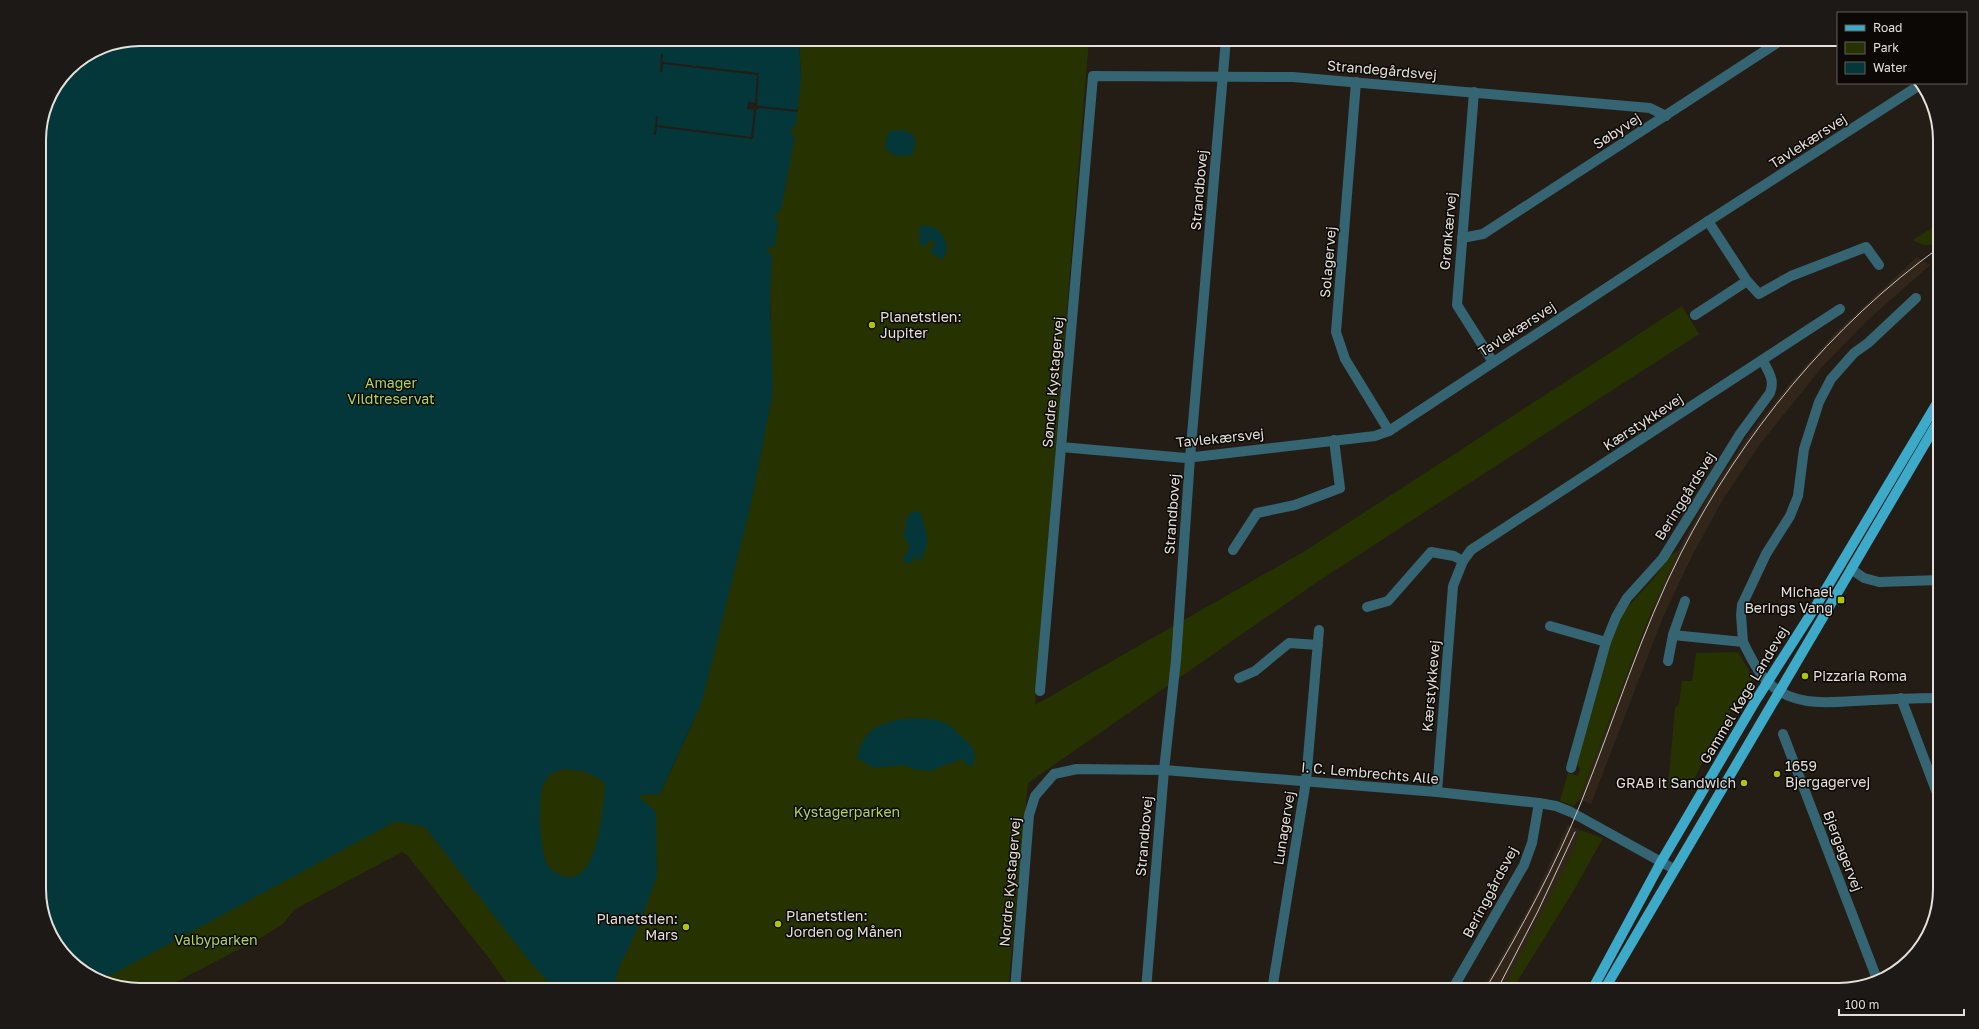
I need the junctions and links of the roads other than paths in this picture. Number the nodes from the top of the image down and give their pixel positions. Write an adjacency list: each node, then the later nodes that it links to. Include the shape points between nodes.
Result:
1 (1225, 46): 4 (street, Strandbovej)
2 (1772, 46): 8 (street, Søbyvej)
3 (1093, 76): 4 (street, Strandegårdsvej); 22 (street, Søndre Kystagervej)
4 (1222, 76): 5 (street, Strandegårdsvej, via 1293,77); 23 (street, Strandbovej)
5 (1356, 82): 7 (street, Strandegårdsvej); 19 (street, Solagervej, via 1336,332 1345,359)
6 (1916, 87): 9 (street, Tavlekærsvej)
7 (1474, 92): 8 (street, Strandegårdsvej, via 1650,108); 10 (street, Grønkærvej)
8 (1666, 116): 10 (street, Søbyvej, via 1483,234)
9 (1708, 221): 12 (street); 17 (street, Tavlekærsvej)
10 (1462, 238): 17 (street, Grønkærvej, via 1457,305)
11 (1879, 265): 12 (street, via 1866,247 1791,276 1759,294)
12 (1747, 281): 15 (street)
13 (1916, 298): 34 (street, via 1854,353 1831,380 1818,402 1804,449 1798,496 1790,516 1766,554 1742,605)
14 (1840, 309): 16 (street, Kærstykkevej)
15 (1695, 315)
16 (1763, 361): 25 (street, Kærstykkevej, via 1471,550); 33 (street, Beringgårdsvej, via 1772,379 1770,393 1740,434 1664,558 1627,598)
17 (1493, 362): 19 (street, Tavlekærsvej)
18 (1933, 410): 38 (main road, Gammel Køge Landevej, via 1814,609)
19 (1389, 430): 21 (street, Tavlekærsvej, via 1376,436)
20 (1933, 430): 26 (main road, Gammel Køge Landevej)
21 (1334, 440): 23 (street, Tavlekærsvej); 24 (street, via 1340,488 1295,506 1257,513)
22 (1061, 447): 23 (street, Tavlekærsvej); 39 (street, Søndre Kystagervej)
23 (1190, 458): 45 (street, Strandbovej, via 1176,660)
24 (1233, 550)
25 (1463, 560): 29 (street, via 1431,552 1388,601); 48 (street, Kærstykkevej, via 1453,586)
26 (1851, 569): 27 (street, via 1864,578 1879,582); 40 (main road, Gammel Køge Landevej)
27 (1933, 580)
28 (1685, 601): 32 (street)
29 (1367, 608)
30 (1550, 626): 33 (street)
31 (1319, 630): 35 (street, Lunagervej)
32 (1673, 635): 34 (street); 36 (street)
33 (1606, 642): 44 (street, Beringgårdsvej)
34 (1743, 642): 38 (street)
35 (1318, 645): 37 (street, via 1289,643 1255,671); 46 (street, Lunagervej)
36 (1668, 661)
37 (1239, 678)
38 (1767, 682): 40 (street); 50 (main road, Gammel Køge Landevej)
39 (1040, 691)
40 (1778, 691): 41 (street, via 1793,698 1818,702); 51 (main road, Gammel Køge Landevej)
41 (1901, 698): 42 (street); 47 (street)
42 (1933, 698)
43 (1783, 734): 52 (street, Bjergagervej)
44 (1571, 768)
45 (1164, 770): 46 (street, I. C. Lembrechts Alle); 53 (street, Nordre Kystagervej, via 1077,769 1054,774 1035,796 1029,815); 54 (street, Strandbovej)
46 (1306, 781): 48 (street, I. C. Lembrechts Alle); 55 (street, Lunagervej)
47 (1933, 783)
48 (1436, 792): 49 (street, I. C. Lembrechts Alle)
49 (1539, 803): 50 (street, I. C. Lembrechts Alle, via 1571,812); 56 (street, Beringgårdsvej, via 1532,843 1524,865)
50 (1661, 862): 51 (street, I. C. Lembrechts Alle); 57 (main road, Gammel Køge Landevej)
51 (1674, 869): 58 (main road, Gammel Køge Landevej)
52 (1876, 975)
53 (1016, 983)
54 (1147, 983)
55 (1273, 983)
56 (1456, 983)
57 (1596, 983)
58 (1608, 983)

